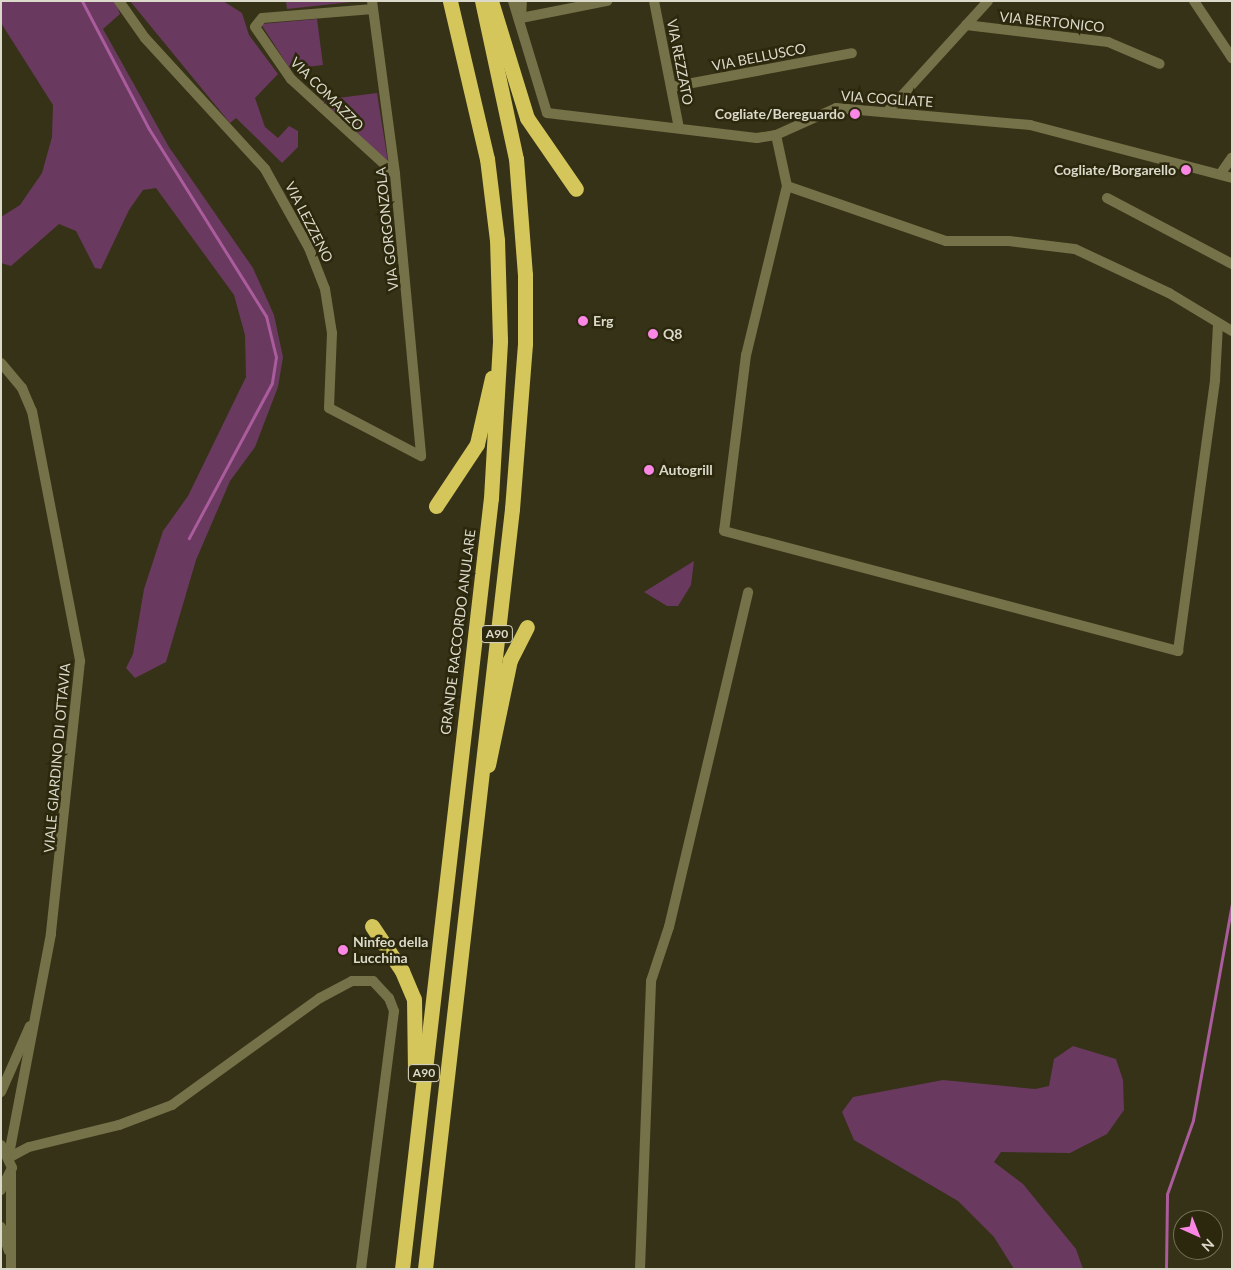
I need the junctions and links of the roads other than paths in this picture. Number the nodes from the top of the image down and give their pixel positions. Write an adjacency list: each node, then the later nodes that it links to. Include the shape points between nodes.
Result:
1 (119, 1): 33 (street, VIA LEZZENO, via 145,38 265,169 309,248 325,289 332,333 329,408)
2 (450, 1): 31 (highway, GRANDE RACCORDO ANULARE / A90, via 487,159 497,240)
3 (482, 1): 37 (highway, A90, via 516,159 526,307 518,441)
4 (491, 1): 26 (highway, via 527,118)
5 (512, 1): 12 (street)
6 (522, 1): 12 (street)
7 (607, 1): 12 (street)
8 (654, 1): 17 (street, VIA REZZATO)
9 (988, 1): 13 (street)
10 (1194, 1): 15 (street)
11 (372, 5): 23 (street, VIA GORGONZOLA); 23 (street, VIA COMAZZO, via 256,22 258,33 283,70)
12 (521, 18): 19 (street, VIA COGLIATE, via 543,108 548,113)
13 (966, 25): 16 (street, VIA BERTONICO, via 1108,42); 18 (street)
14 (852, 53): 17 (street, VIA BELLUSCO)
15 (1232, 58)
16 (1160, 64)
17 (671, 87): 19 (street, VIA REZZATO)
18 (887, 112): 20 (street, VIA COGLIATE, via 831,109); 22 (street, VIA COGLIATE, via 1042,127)
19 (679, 128): 20 (street, VIA COGLIATE, via 751,138)
20 (776, 135): 25 (street)
21 (1232, 158): 22 (street)
22 (1221, 173): 24 (street, VIA COGLIATE)
23 (395, 174): 33 (street, VIA GORGONZOLA)
24 (1232, 178)
25 (787, 186): 29 (street, via 946,241 1008,240 1074,249 1169,293); 29 (street, via 746,355 724,531 1178,651 1215,380)
26 (576, 189)
27 (1107, 198): 28 (street)
28 (1232, 264)
29 (1218, 324): 30 (street)
30 (1232, 331)
31 (500, 340): 34 (highway, via 477,444); 44 (highway, GRANDE RACCORDO ANULARE / A90, via 491,498)
32 (1, 363): 39 (street, VIALE GIARDINO DI OTTAVIA, via 22,388 32,411 80,654 65,828)
33 (421, 456)
34 (436, 506)
35 (748, 592): 52 (street, via 669,927 651,981)
36 (527, 627): 37 (highway, via 510,660 495,747)
37 (480, 782): 51 (highway, A90)
38 (372, 926): 44 (highway, via 402,971 415,1005)
39 (33, 1018): 40 (street, VIALE GIARDINO DI OTTAVIA); 42 (street, VIALE GIARDINO DI OTTAVIA)
40 (1, 1092)
41 (1, 1145): 42 (street)
42 (10, 1156): 43 (street, VIALE GIARDINO DI OTTAVIA); 49 (street, via 29,1147 119,1125 172,1105 320,998 352,980 373,981 394,1010)
43 (11, 1173): 45 (street); 47 (street, VIALE GIARDINO DI OTTAVIA)
44 (412, 1176): 50 (highway, GRANDE RACCORDO ANULARE / A90)
45 (1, 1190)
46 (1, 1227): 47 (street)
47 (10, 1255): 48 (street)
48 (11, 1269)
49 (361, 1269)
50 (402, 1269)
51 (425, 1269)
52 (640, 1269)

